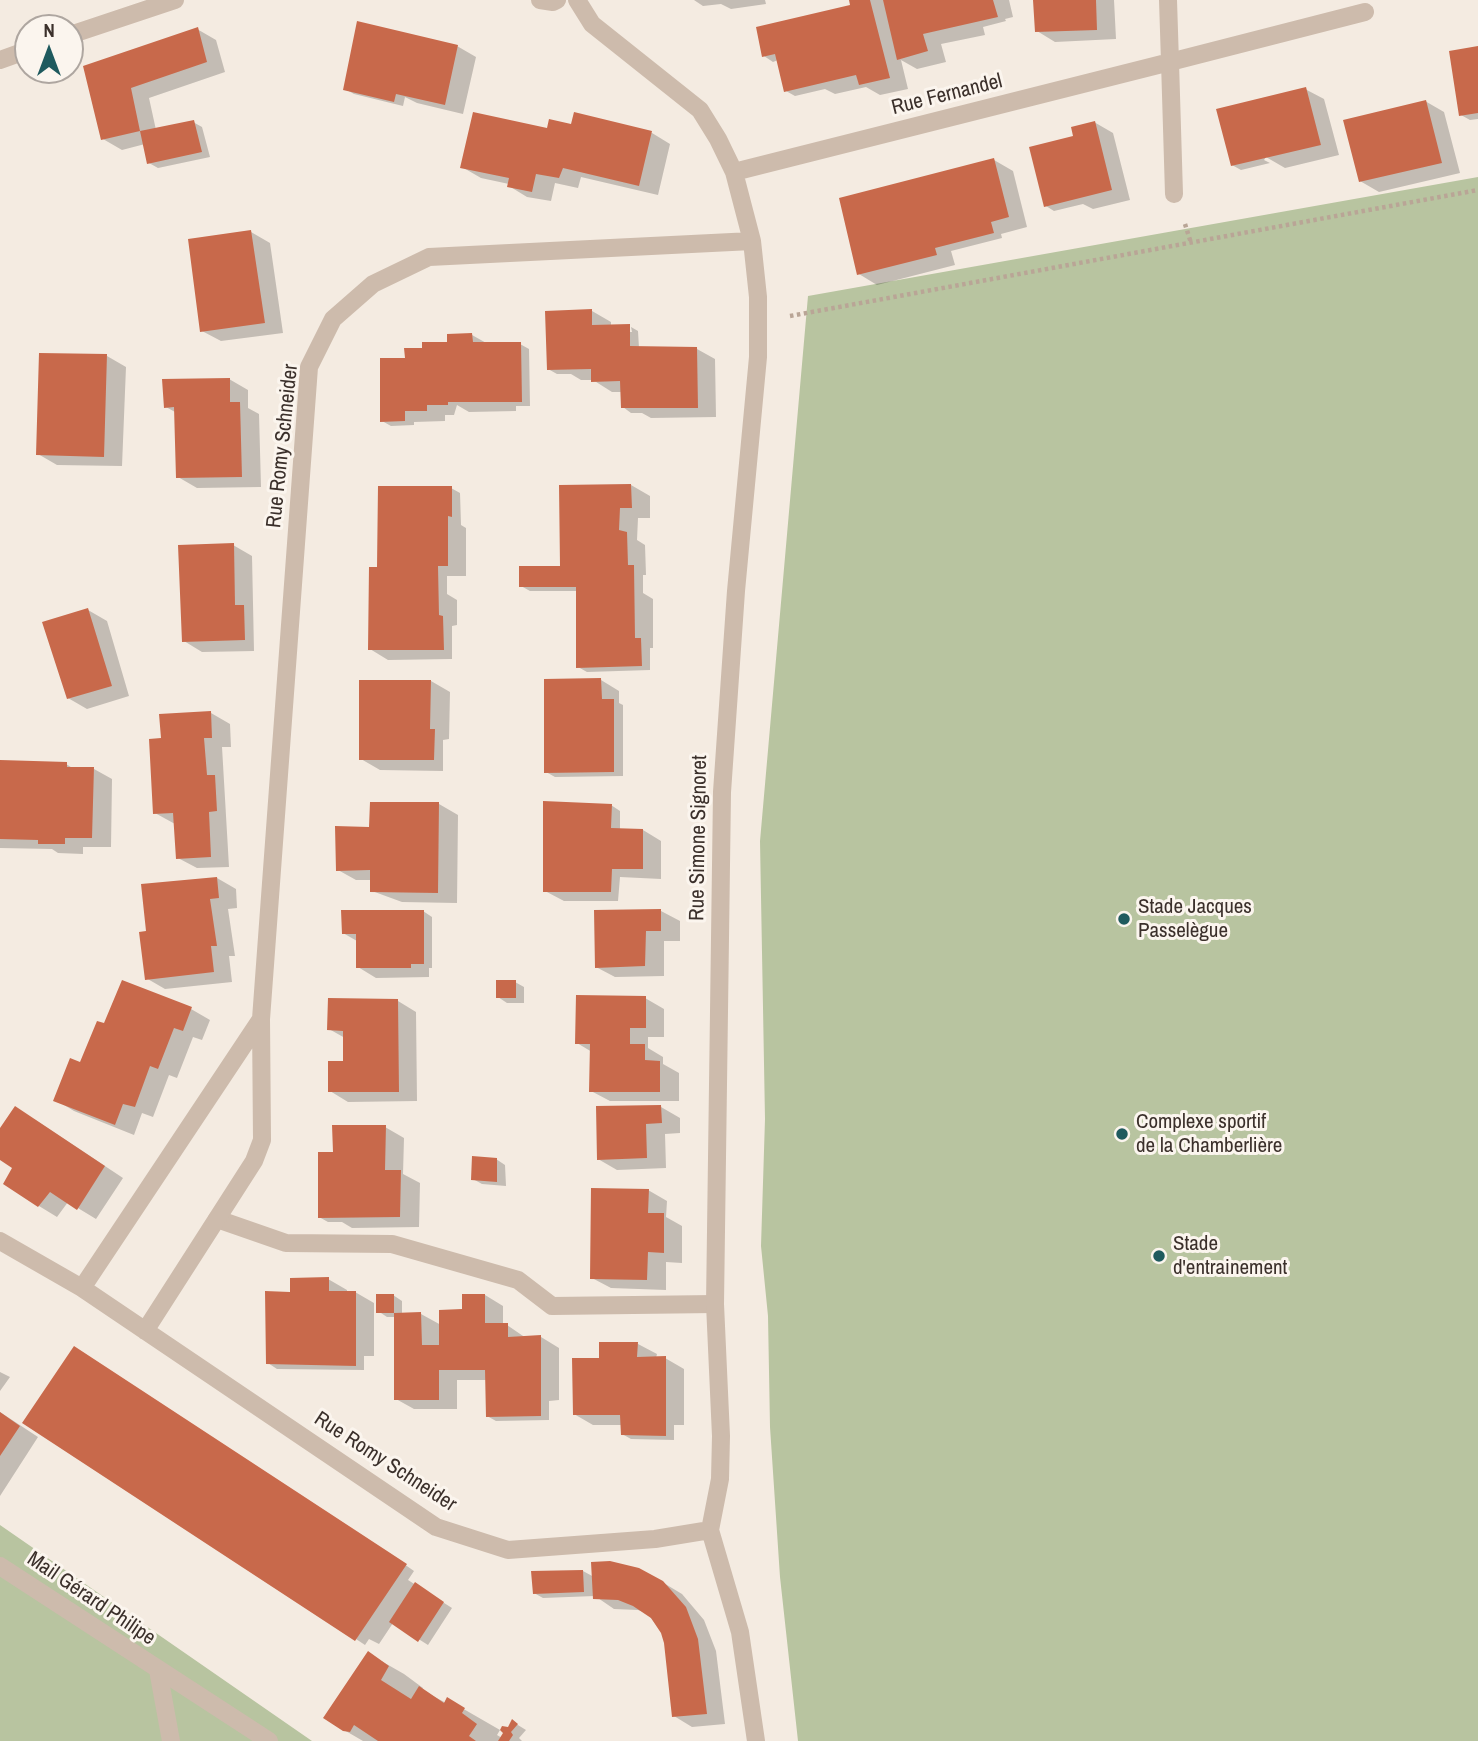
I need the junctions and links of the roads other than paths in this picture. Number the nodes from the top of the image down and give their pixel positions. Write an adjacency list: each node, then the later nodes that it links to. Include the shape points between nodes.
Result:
1 (175, 0): 7 (street)
2 (540, 0): 3 (street)
3 (556, 0)
4 (576, 0): 9 (street, Rue Simone Signoret, via 592,24 700,110)
5 (1167, 0): 8 (street)
6 (1365, 12): 8 (street, Rue Fernandel)
7 (84, 30)
8 (1170, 62): 9 (street, Rue Fernandel); 10 (street)
9 (734, 172): 11 (street, Rue Simone Signoret)
10 (1174, 194)
11 (752, 241): 12 (street, Rue Romy Schneider, via 429,257 373,284 333,319 309,367); 16 (street, Rue Simone Signoret, via 758,357 722,792)
12 (261, 1019): 13 (street, Rue Romy Schneider, via 262,1140); 15 (street, Rue Romy Schneider)
13 (217, 1219): 16 (street, via 286,1243 392,1244 518,1280 552,1307); 17 (street, Rue Romy Schneider)
14 (0, 1241): 15 (street)
15 (82, 1289): 17 (street, Rue Romy Schneider)
16 (715, 1304): 18 (street, Rue Simone Signoret, via 721,1436 720,1479)
17 (145, 1331): 18 (street, Rue Romy Schneider, via 436,1527 508,1550 656,1539)
18 (710, 1530): 23 (street, Rue Simone Signoret, via 740,1632)
19 (0, 1566): 20 (street, Mail Gérard Philipe)
20 (158, 1670): 21 (street, Mail Gérard Philipe); 22 (street, Mail Gérard Philipe)
21 (171, 1741)
22 (269, 1741)
23 (756, 1741)

